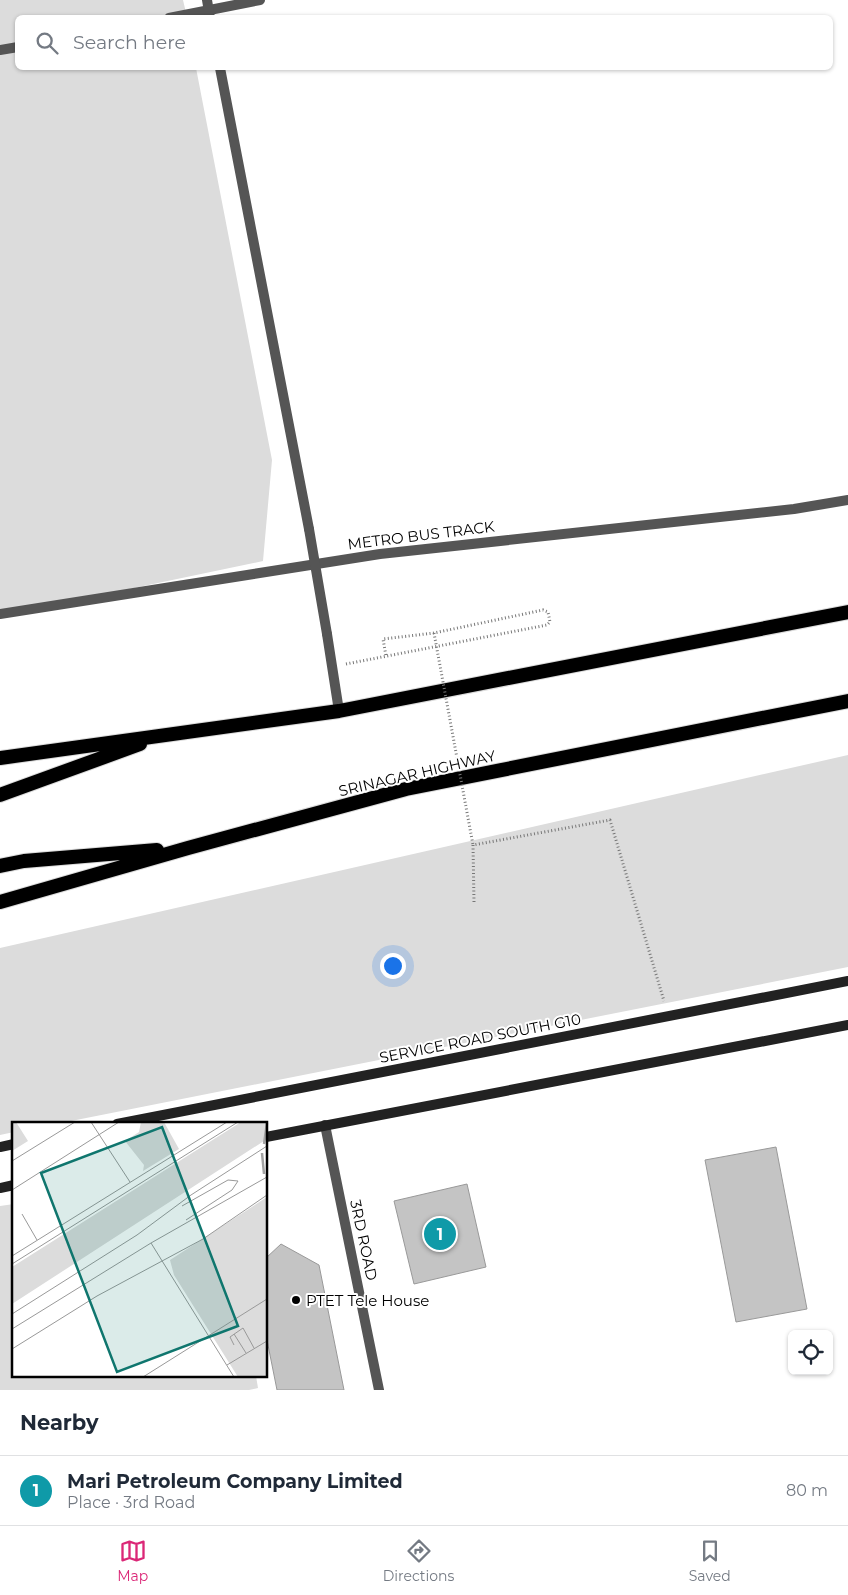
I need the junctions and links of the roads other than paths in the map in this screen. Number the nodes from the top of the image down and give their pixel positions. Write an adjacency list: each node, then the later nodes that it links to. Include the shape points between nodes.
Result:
1 (260, 0): 2 (street)
2 (208, 9): 3 (street)
3 (182, 15)
4 (15, 48): 5 (street)
5 (0, 50)
6 (220, 70): 11 (street, bridge, via 309,529)
7 (848, 500): 9 (street, METRO BUS TRACK, via 794,509 380,554)
8 (848, 612): 11 (highway)
9 (0, 614)
10 (848, 701): 15 (highway, SRINAGAR HIGHWAY, via 406,790)
11 (339, 710): 12 (highway)
12 (167, 735): 13 (highway); 14 (highway)
13 (0, 758)
14 (0, 795)
15 (188, 848): 16 (highway, via 24,861); 17 (highway, SRINAGAR HIGHWAY)
16 (0, 866)
17 (0, 902)
18 (848, 981): 20 (main road, SERVICE ROAD SOUTH G10)
19 (848, 1025): 21 (main road)
20 (127, 1122)
21 (325, 1125): 22 (main road); 23 (street, 3RD ROAD)
22 (268, 1137)
23 (379, 1390)

